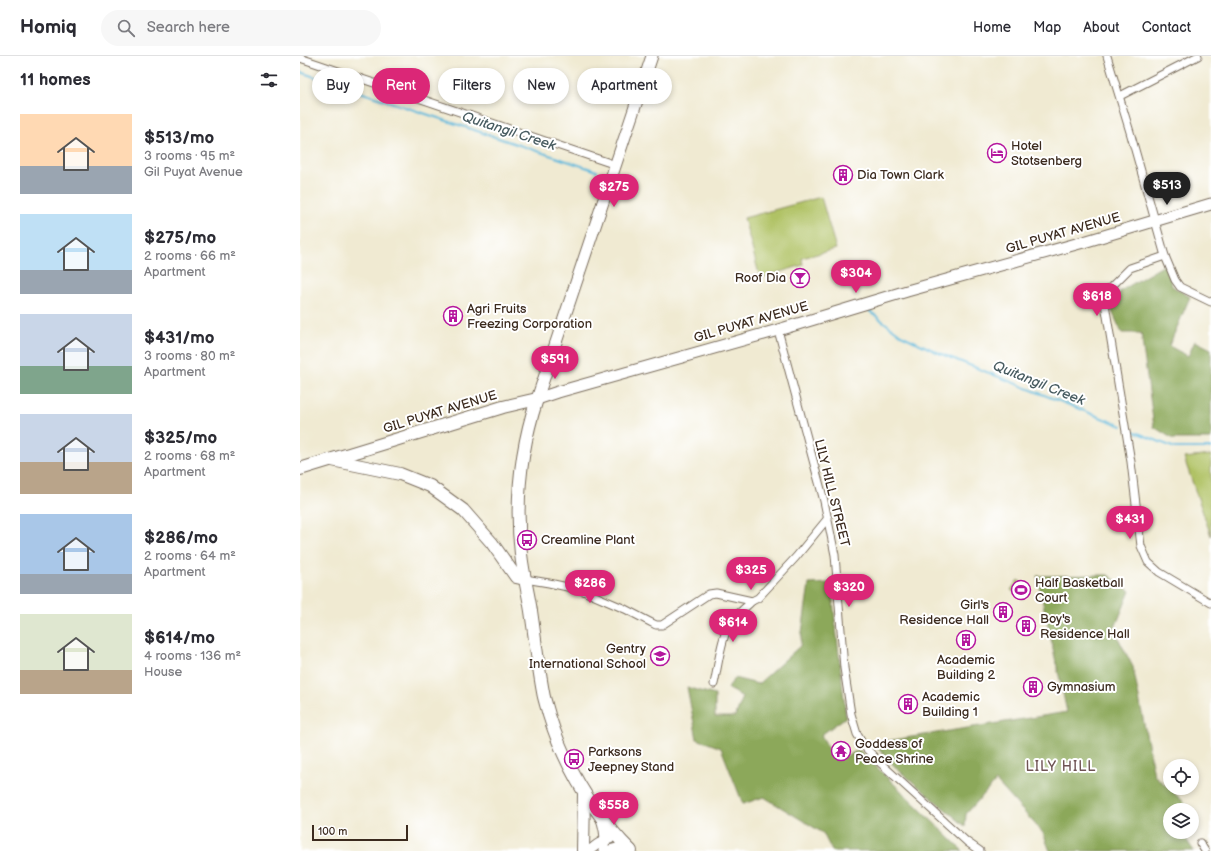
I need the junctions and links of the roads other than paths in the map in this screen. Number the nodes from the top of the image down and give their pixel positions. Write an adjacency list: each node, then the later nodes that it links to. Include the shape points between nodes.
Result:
1 (652, 56): 6 (main road)
2 (1107, 56): 5 (street)
3 (1198, 56): 5 (street)
4 (300, 58): 6 (street)
5 (1120, 96): 8 (street)
6 (616, 165): 12 (main road)
7 (1211, 204): 8 (main road, GIL PUYAT AVENUE)
8 (1156, 221): 9 (street); 11 (main road, GIL PUYAT AVENUE, via 899,293)
9 (1165, 256): 10 (street, via 1180,287); 18 (street, via 1130,268 1109,289 1105,304 1143,553 1159,572)
10 (1211, 302)
11 (778, 330): 12 (main road, GIL PUYAT AVENUE); 15 (street, LILY HILL STREET)
12 (537, 399): 13 (main road, GIL PUYAT AVENUE); 16 (main road, via 526,436 520,482 519,530)
13 (331, 460): 14 (main road, GIL PUYAT AVENUE); 16 (main road, via 400,474 430,486 463,510 492,543 516,577)
14 (300, 468)
15 (828, 518): 17 (street, via 796,557 758,598); 30 (street, LILY HILL STREET, via 835,555 844,668 851,714 857,734 876,760)
16 (525, 579): 17 (street, via 581,590 656,625 662,625 709,594 716,593); 20 (main road, via 543,693 558,741)
17 (752, 601): 19 (street, via 729,624)
18 (1211, 603)
19 (714, 684)
20 (584, 794): 21 (main road); 25 (main road)
21 (601, 817): 22 (main road); 23 (street)
22 (618, 838): 23 (street); 29 (main road)
23 (606, 839): 26 (street); 27 (street)
24 (1200, 842): 31 (street)
25 (583, 851)
26 (589, 851)
27 (603, 851)
28 (611, 851): 29 (main road)
29 (630, 851)
30 (980, 851)
31 (1205, 851)

